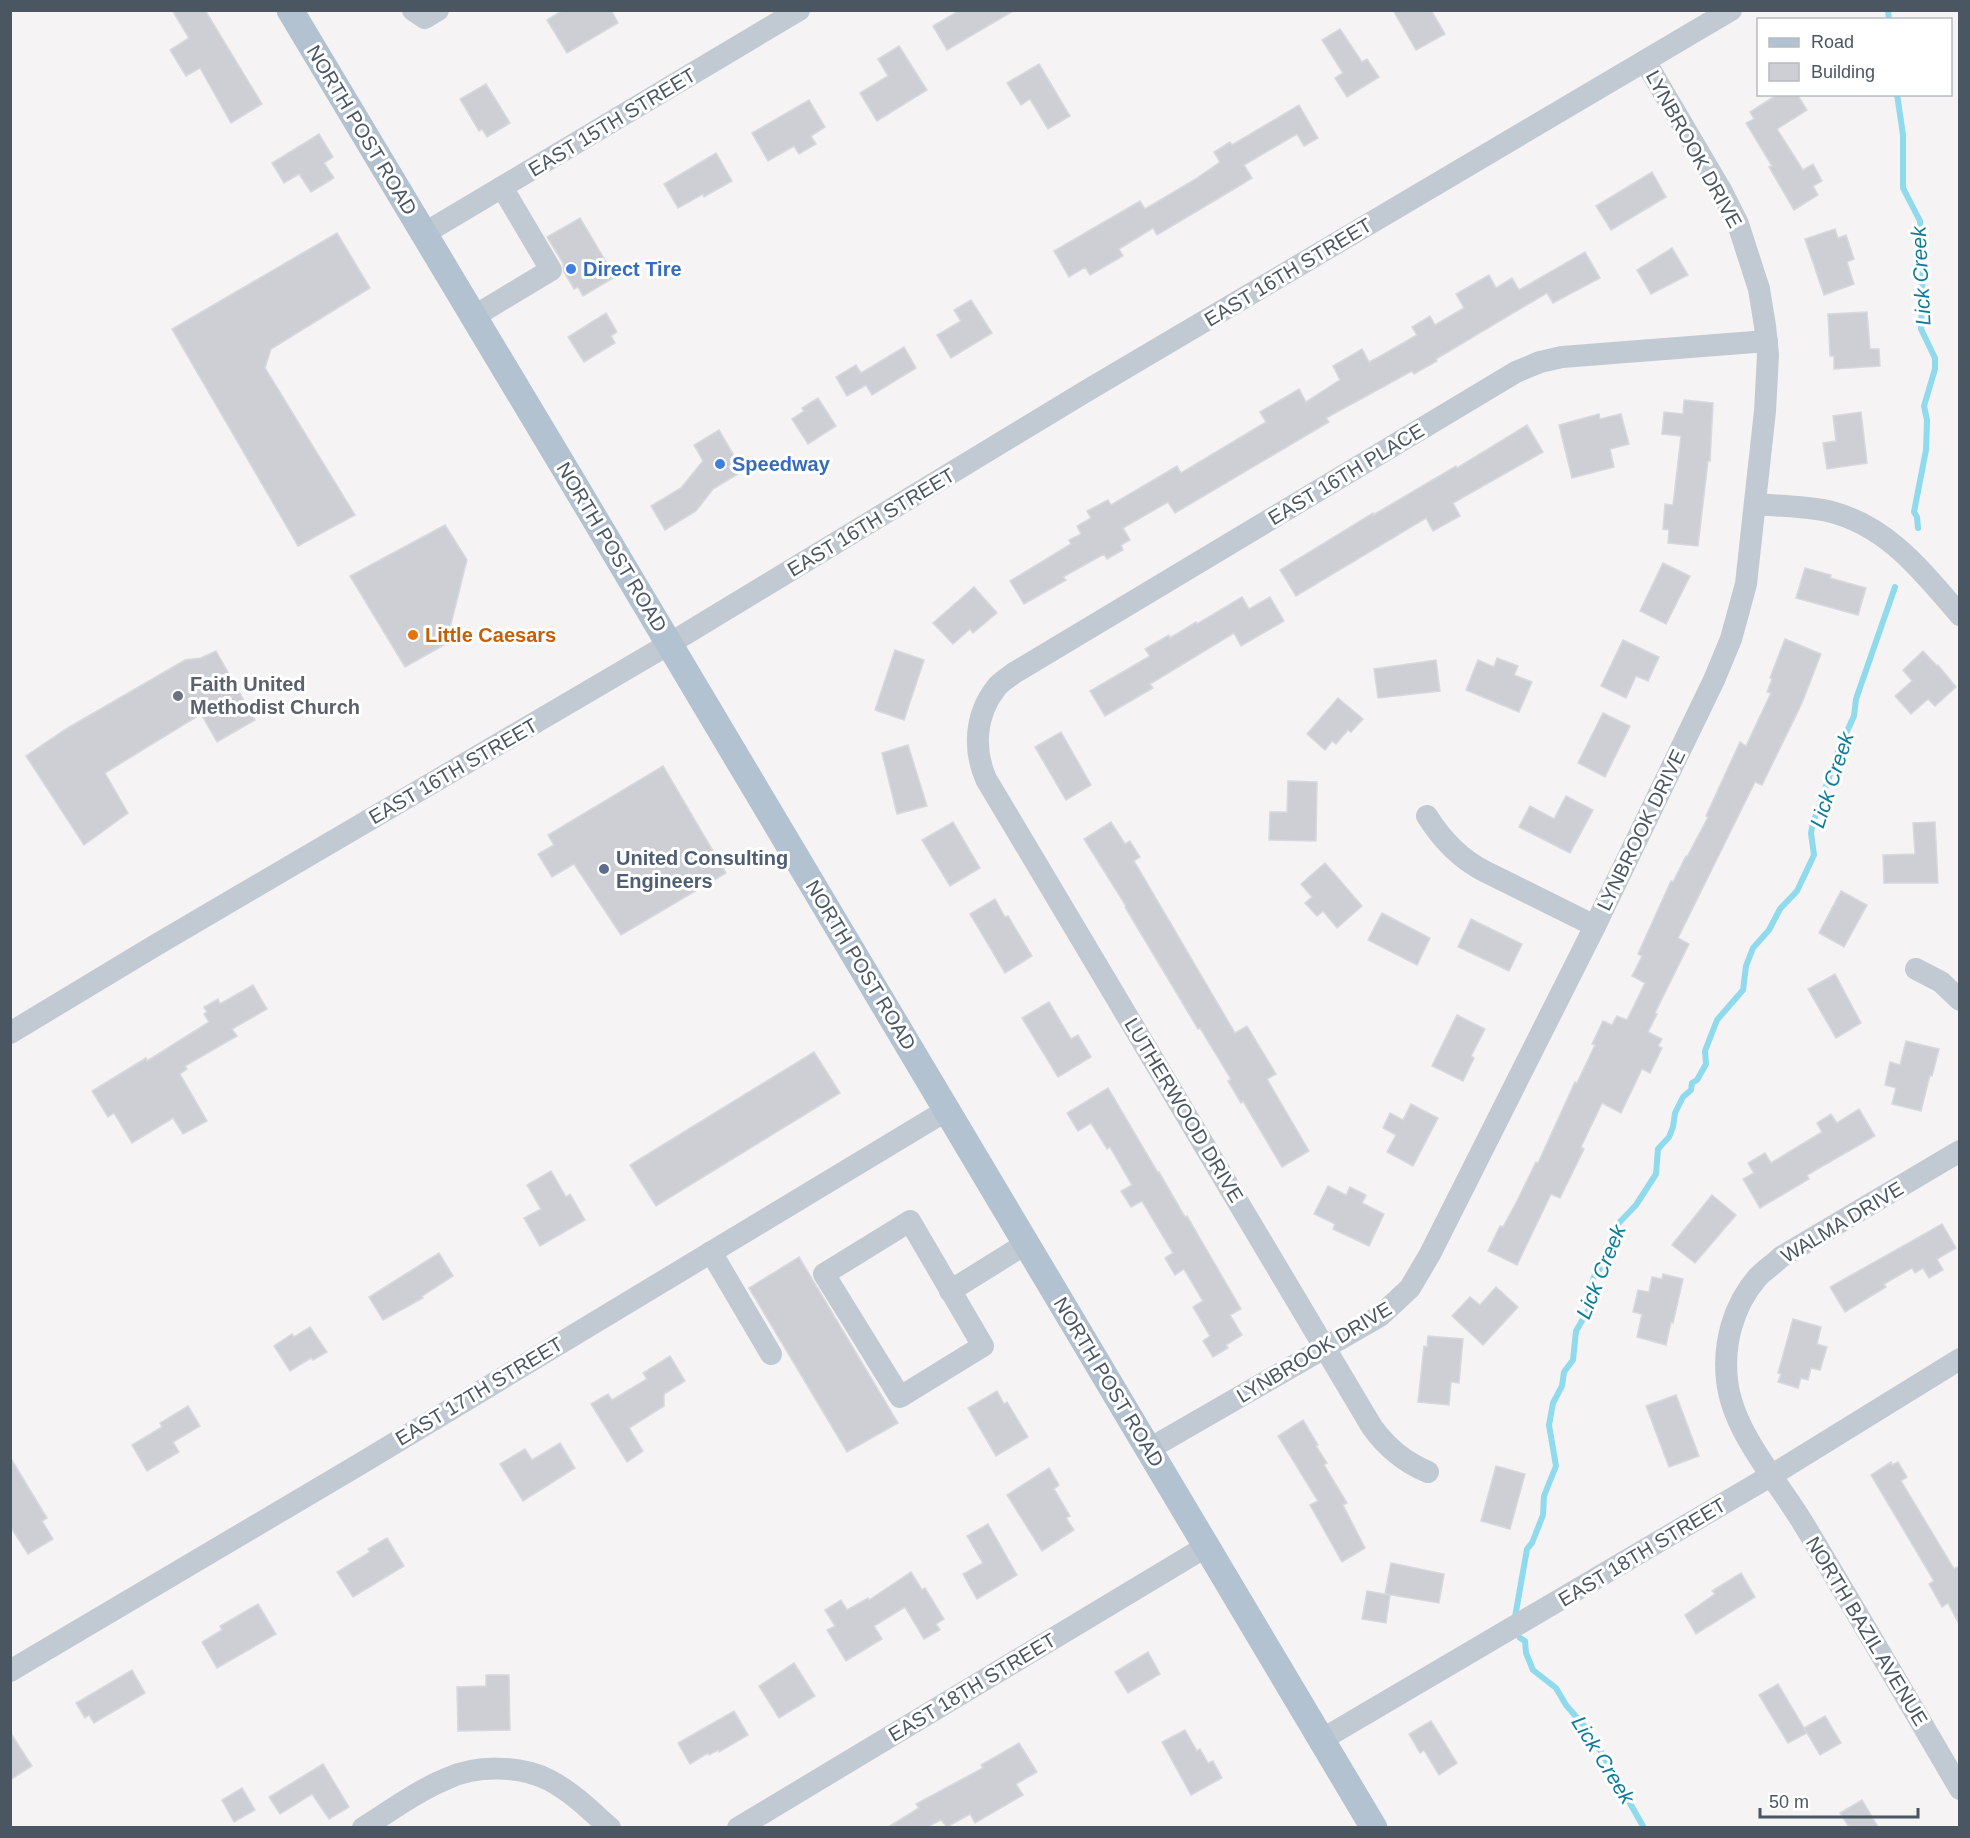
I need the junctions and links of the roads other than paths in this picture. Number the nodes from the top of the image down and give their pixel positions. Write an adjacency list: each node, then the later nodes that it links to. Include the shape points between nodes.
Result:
1 (290, 10): 8 (main road, NORTH POST ROAD)
2 (413, 10): 3 (street, via 425,18)
3 (438, 10)
4 (799, 10): 7 (street, EAST 15TH STREET)
5 (1731, 10): 6 (street, EAST 16TH STREET)
6 (1645, 61): 10 (street, LYNBROOK DRIVE, via 1738,224 1753,264); 13 (street, EAST 16TH STREET, via 1088,390)
7 (502, 187): 8 (street, EAST 15TH STREET); 9 (street, via 551,270)
8 (424, 233): 9 (main road, NORTH POST ROAD)
9 (473, 317): 13 (main road, NORTH POST ROAD)
10 (1767, 341): 11 (street, LYNBROOK DRIVE, via 1765,411); 14 (street, EAST 16TH PLACE, via 1562,357 1516,372 1014,673 996,688)
11 (1755, 504): 12 (street, via 1811,508 1866,526 1907,555); 16 (street, LYNBROOK DRIVE, via 1746,584 1731,639)
12 (1959, 615)
13 (669, 644): 19 (street, EAST 16TH STREET); 20 (main road, NORTH POST ROAD)
14 (979, 725): 25 (street, LUTHERWOOD DRIVE, via 978,756 986,779)
15 (1427, 816): 16 (street, via 1447,843 1473,865)
16 (1595, 926): 25 (street, LYNBROOK DRIVE, via 1421,1271 1388,1310)
17 (1916, 969): 18 (street, via 1941,982)
18 (1959, 1000)
19 (10, 1033)
20 (947, 1110): 22 (main road, NORTH POST ROAD); 23 (street, EAST 17TH STREET)
21 (1959, 1151): 30 (street, WALMA DRIVE, via 1780,1257 1746,1295 1736,1313 1728,1343 1727,1381 1739,1421)
22 (1027, 1243): 24 (street); 28 (main road, NORTH POST ROAD)
23 (711, 1252): 26 (street); 32 (street, EAST 17TH STREET)
24 (950, 1291): 24 (street, via 910,1221 824,1274 900,1397 983,1346)
25 (1326, 1347): 28 (street, LYNBROOK DRIVE); 29 (street, LUTHERWOOD DRIVE, via 1381,1438 1406,1462)
26 (771, 1354)
27 (1959, 1359): 30 (street, EAST 18TH STREET)
28 (1149, 1449): 31 (main road, NORTH POST ROAD)
29 (1428, 1472)
30 (1772, 1475): 33 (street, EAST 18TH STREET); 34 (street, NORTH BAZIL AVENUE)
31 (1207, 1546): 33 (main road, NORTH POST ROAD); 37 (street, EAST 18TH STREET)
32 (10, 1671)
33 (1321, 1740): 38 (main road, NORTH POST ROAD)
34 (1959, 1789)
35 (363, 1827): 36 (street, via 445,1779 504,1769 547,1779)
36 (610, 1827)
37 (738, 1827)
38 (1374, 1827)

